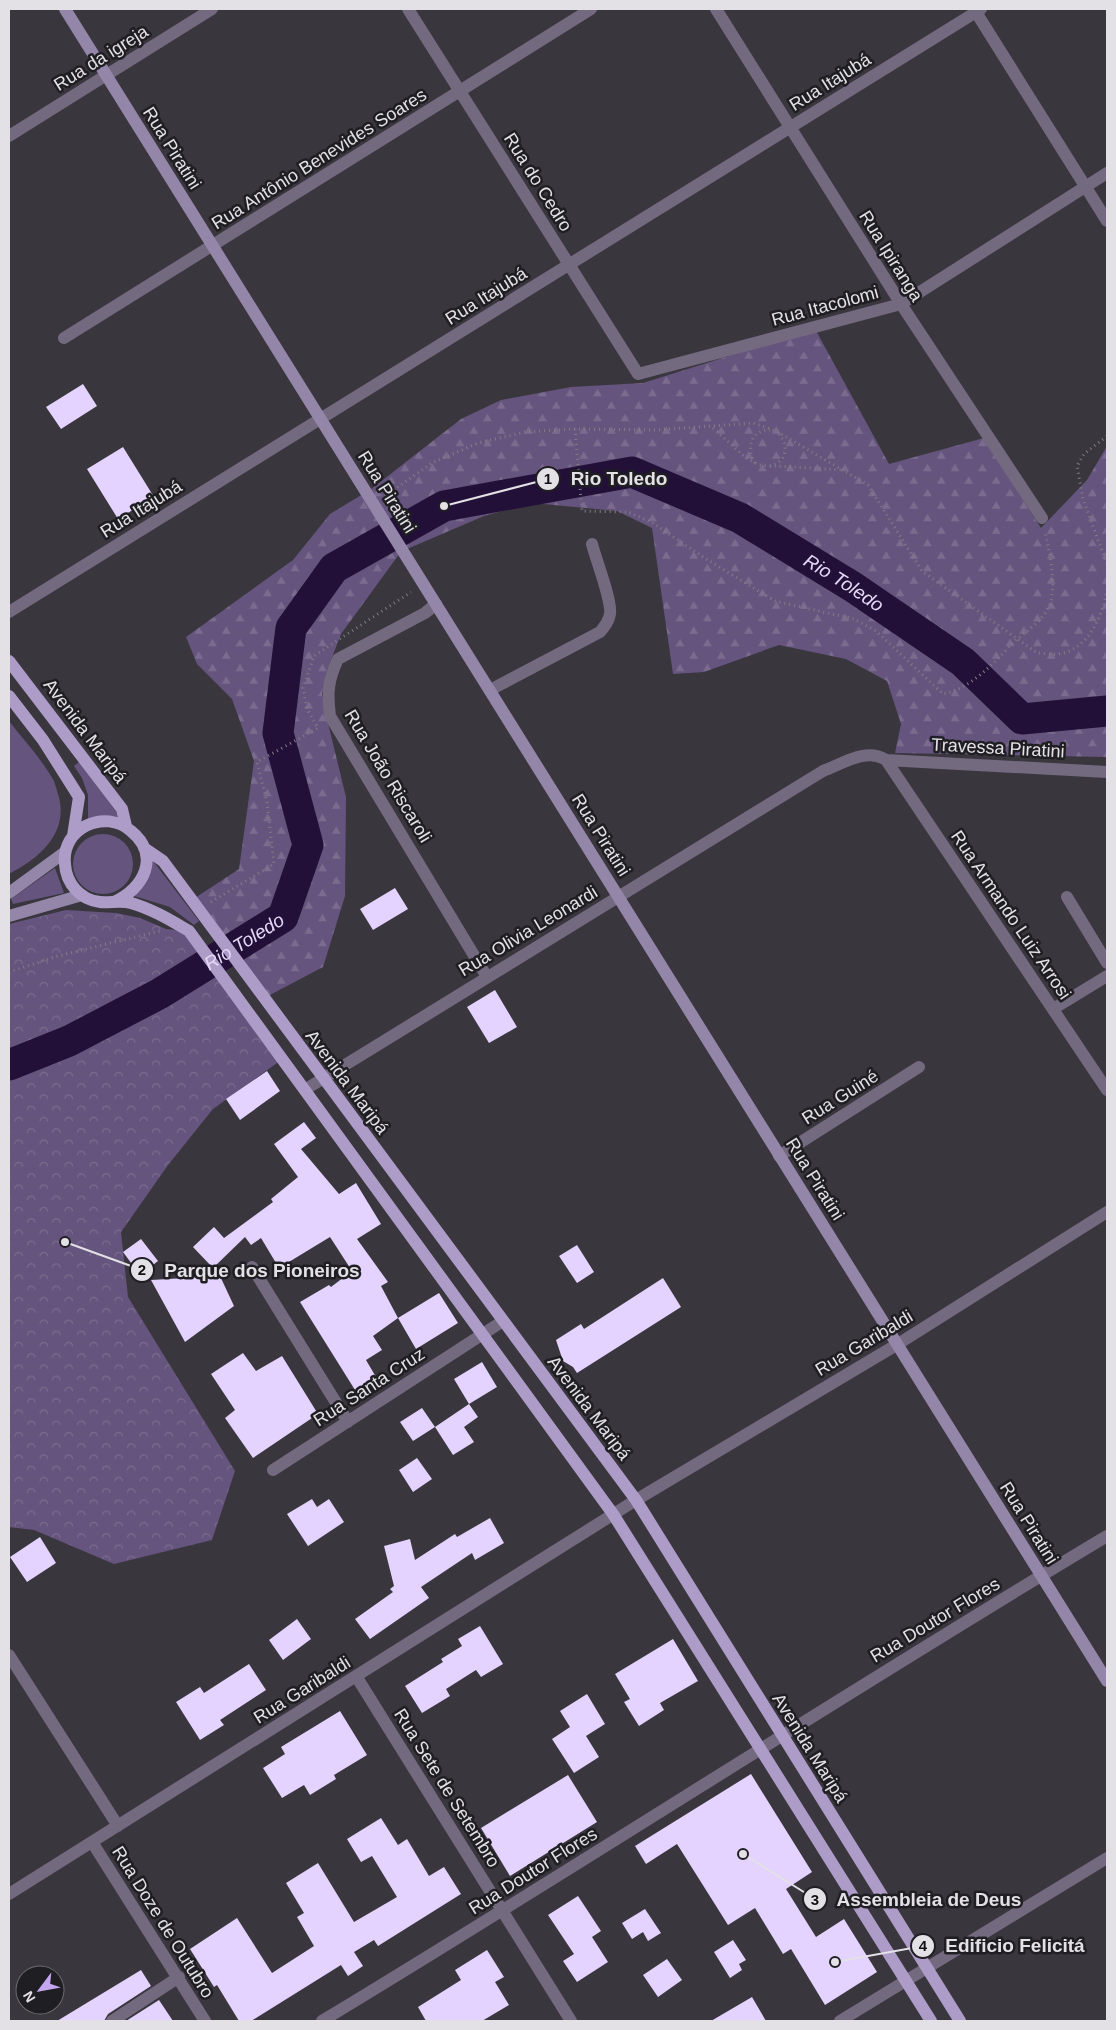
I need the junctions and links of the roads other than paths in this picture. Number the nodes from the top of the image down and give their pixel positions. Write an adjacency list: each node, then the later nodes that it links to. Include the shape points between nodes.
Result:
1 (65, 9): 7 (street, Rua Piratini)
2 (212, 9): 7 (street, Rua da igreja)
3 (408, 9): 8 (street, Rua do Cedro)
4 (591, 9): 8 (street, Rua Antônio Benevides Soares)
5 (716, 9): 9 (street, Rua Ipiranga)
6 (977, 10): 9 (street, Rua Itajubá); 12 (street)
7 (106, 75): 10 (street, Rua da igreja); 14 (street, Rua Piratini)
8 (460, 91): 14 (street, Rua Antônio Benevides Soares); 15 (street, Rua do Cedro)
9 (790, 128): 15 (street, Rua Itajubá); 16 (street, Rua Ipiranga)
10 (9, 136)
11 (1107, 174): 12 (street, Rua Itacolomi)
12 (1086, 186): 13 (street); 16 (street, Rua Itacolomi)
13 (1107, 221)
14 (212, 246): 17 (street, Rua Antônio Benevides Soares); 19 (street, Rua Piratini)
15 (569, 265): 18 (street, Rua do Cedro); 19 (street, Rua Itajubá)
16 (901, 304): 18 (street, Rua Itacolomi); 20 (street, Rua Ipiranga)
17 (64, 338)
18 (638, 374)
19 (321, 418): 22 (street, Rua Piratini); 23 (street, Rua Itajubá)
20 (1042, 518)
21 (592, 544): 25 (street, via 608,601 610,613 607,624 600,632)
22 (436, 604): 25 (street, Rua Piratini); 40 (street, Rua João Riscaroli, via 338,659 327,694 330,716)
23 (9, 612)
24 (9, 661): 29 (main road, Avenida Maripá, via 122,809)
25 (490, 690): 35 (street, Rua Piratini)
26 (9, 696): 30 (main road, via 43,740 79,797)
27 (886, 760): 28 (street, Travessa Piratini); 35 (street, Rua Olivia Leonardi, via 879,755 867,755 823,771); 42 (street, Rua Armando Luiz Arrosi)
28 (1107, 772)
29 (126, 826): 30 (main road, via 97,821 84,826); 31 (main road, via 137,835)
30 (73, 836): 32 (main road)
31 (144, 848): 37 (main road, via 146,862 141,881 127,896); 44 (main road, Avenida Maripá, via 163,861)
32 (65, 852): 33 (street); 34 (main road, via 65,872)
33 (9, 893)
34 (82, 895): 37 (main road, via 99,902); 38 (street)
35 (618, 896): 40 (street, Rua Olivia Leonardi); 47 (street, Rua Piratini)
36 (1067, 897): 39 (street)
37 (114, 902): 45 (main road, Avenida Maripá, via 128,902 156,912 189,931)
38 (9, 916)
39 (1107, 963)
40 (487, 976): 44 (street, Rua Olivia Leonardi)
41 (1107, 976): 42 (street)
42 (1053, 1009): 46 (street, Rua Armando Luiz Arrosi)
43 (919, 1067): 47 (street, Rua Guiné)
44 (322, 1078): 45 (street, Rua Olivia Leonardi); 50 (main road, Avenida Maripá)
45 (306, 1089): 51 (main road, Avenida Maripá)
46 (1107, 1090)
47 (780, 1156): 52 (street, Rua Piratini)
48 (1107, 1212): 52 (street, Rua Garibaldi)
49 (252, 1267): 53 (street)
50 (502, 1321): 51 (street, Rua Santa Cruz); 55 (main road, Avenida Maripá)
51 (484, 1334): 53 (street, Rua Santa Cruz); 56 (main road, Avenida Maripá)
52 (898, 1344): 55 (street, Rua Garibaldi); 58 (street, Rua Piratini)
53 (348, 1422): 54 (street, Rua Santa Cruz)
54 (273, 1470)
55 (636, 1500): 56 (street, Rua Garibaldi); 62 (main road, Avenida Maripá)
56 (614, 1514): 60 (street, Rua Garibaldi); 63 (main road, Avenida Maripá)
57 (1107, 1536): 58 (street, Rua Doutor Flores)
58 (1042, 1576): 61 (street, Rua Piratini); 62 (street, Rua Doutor Flores)
59 (9, 1655): 64 (street)
60 (356, 1676): 64 (street, Rua Garibaldi); 68 (street, Rua Sete de Setembro)
61 (1107, 1681)
62 (781, 1735): 63 (street, Rua Doutor Flores); 69 (main road, Avenida Maripá)
63 (760, 1748): 68 (street, Rua Doutor Flores); 71 (main road, Avenida Maripá)
64 (118, 1826): 65 (street, Rua Garibaldi)
65 (92, 1842): 67 (street, Rua Garibaldi); 70 (street, Rua Doze de Outubro)
66 (1107, 1858): 69 (street)
67 (9, 1894)
68 (503, 1912): 74 (street, Rua Doutor Flores); 75 (street, Rua Sete de Setembro)
69 (926, 1968): 71 (street); 78 (main road, Avenida Maripá)
70 (179, 1978): 72 (street); 73 (street, Rua Doze de Outubro)
71 (906, 1980): 76 (street); 77 (main road, Avenida Maripá)
72 (112, 2021)
73 (205, 2021)
74 (322, 2021)
75 (571, 2021)
76 (840, 2021)
77 (931, 2021)
78 (960, 2021)

